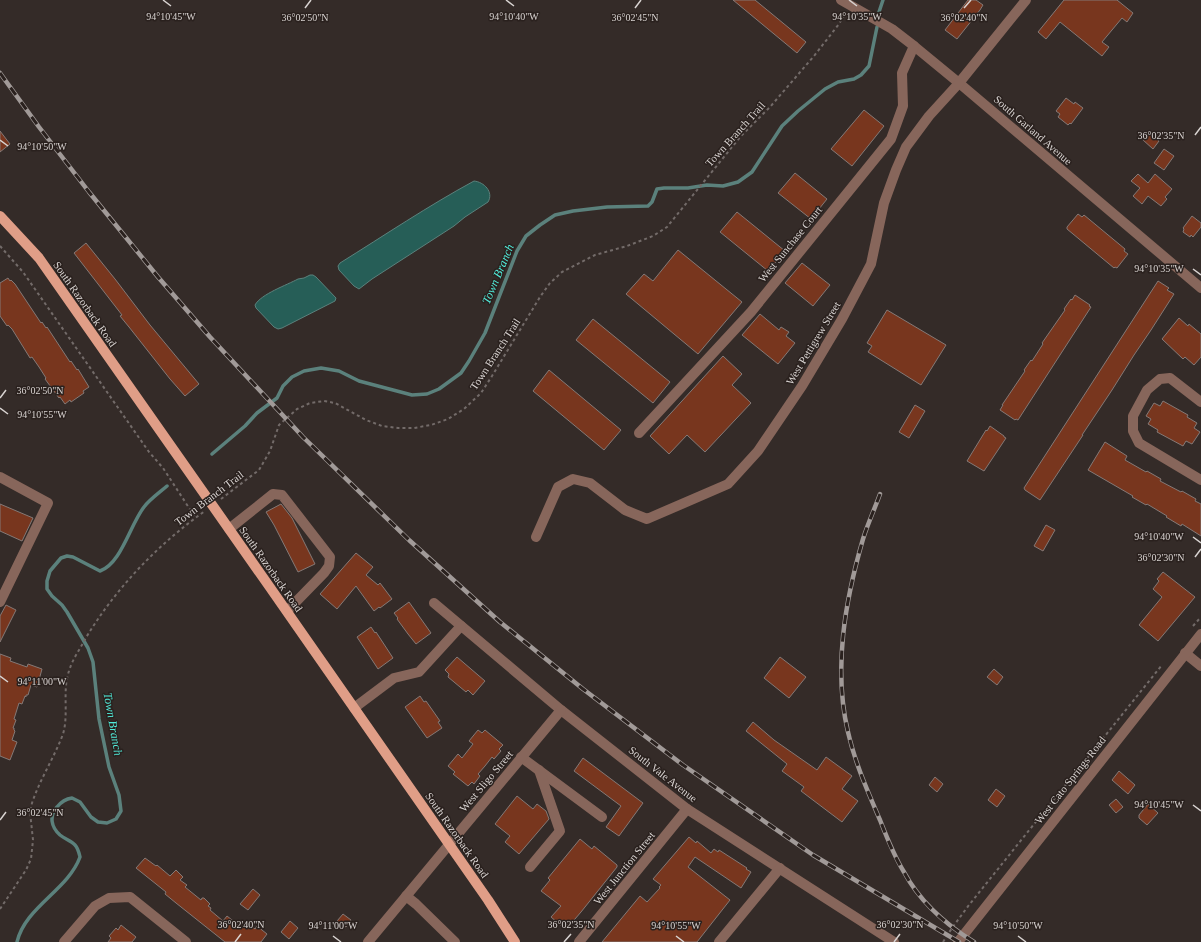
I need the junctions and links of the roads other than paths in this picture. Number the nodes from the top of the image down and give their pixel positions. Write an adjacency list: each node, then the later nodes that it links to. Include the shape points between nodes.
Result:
1 (1026, 0): 4 (street, West Pettigrew Street)
2 (845, 2): 3 (street, South Garland Avenue, via 892,29)
3 (914, 46): 4 (street, South Garland Avenue); 8 (street, West Sunchase Court, via 902,73 904,106 892,139 751,312)
4 (959, 83): 6 (street, South Garland Avenue); 12 (street, West Pettigrew Street, via 929,116 906,147 884,203 871,264 842,318 802,386 758,451 728,484 647,519 625,510 590,484 573,479 558,487)
5 (0, 216): 11 (main road, South Razorback Road, via 39,258)
6 (1201, 288)
7 (1201, 402): 10 (street, via 1170,378 1160,379 1147,390 1133,416 1133,431 1139,444)
8 (639, 433)
9 (0, 477): 13 (street, via 48,502)
10 (1201, 480)
11 (229, 529): 15 (main road, South Razorback Road); 15 (street, via 273,494 282,495 330,557 329,566 324,573)
12 (536, 536)
13 (0, 602)
14 (434, 603): 16 (street, South Vale Avenue)
15 (287, 611): 20 (main road, South Razorback Road)
16 (461, 626): 20 (street, via 419,672 394,678); 21 (street, South Vale Avenue)
17 (1201, 634): 18 (street, West Cato Springs Road)
18 (1185, 653): 19 (street); 38 (street, West Cato Springs Road)
19 (1201, 666)
20 (354, 708): 26 (main road, South Razorback Road)
21 (561, 710): 22 (street, West Sligo Street); 24 (street, South Vale Avenue)
22 (521, 757): 23 (street); 26 (street, West Sligo Street)
23 (539, 770): 25 (street); 27 (street, via 560,831)
24 (688, 809): 28 (street, South Vale Avenue); 35 (street, West Junction Street)
25 (602, 817)
26 (449, 844): 29 (street, West Sligo Street); 34 (main road, South Razorback Road)
27 (530, 867)
28 (780, 868): 36 (street); 37 (street, South Vale Avenue)
29 (406, 896): 32 (street, West Sligo Street); 33 (street)
30 (64, 942): 31 (street, via 95,906 109,898 130,897)
31 (186, 942)
32 (368, 942)
33 (455, 942)
34 (515, 942)
35 (579, 942)
36 (719, 942)
37 (894, 942)
38 (958, 942)

